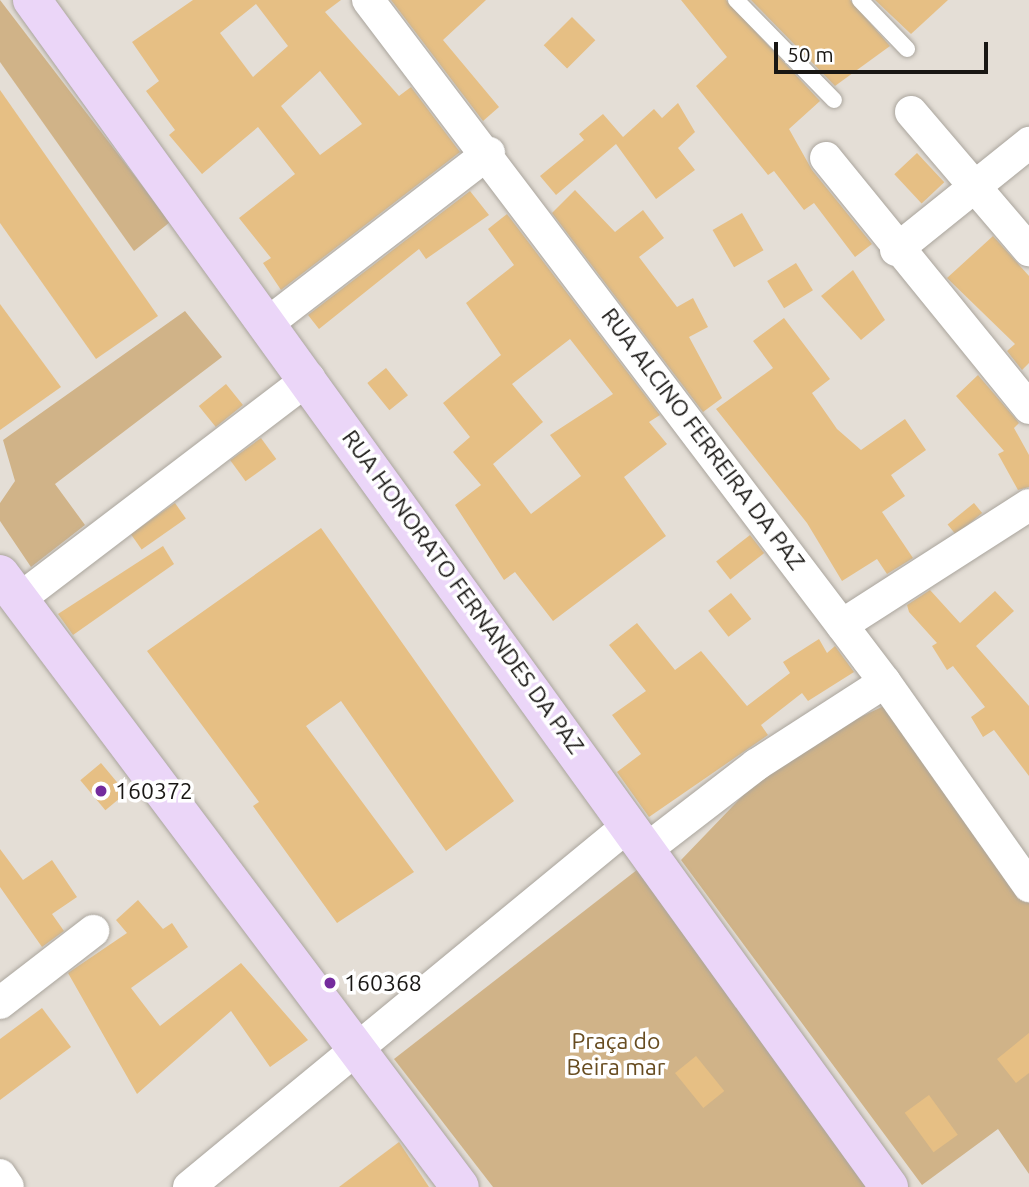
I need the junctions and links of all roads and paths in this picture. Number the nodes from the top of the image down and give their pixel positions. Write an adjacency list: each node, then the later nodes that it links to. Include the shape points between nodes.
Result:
1 (32, 0): 14 (main road, RUA HONORATO FERNANDES DA PAZ)
2 (368, 0): 9 (street, RUA ALCINO FERREIRA DA PAZ)
3 (736, 0): 6 (lane)
4 (860, 0): 5 (lane)
5 (907, 49)
6 (834, 100)
7 (911, 112): 11 (street)
8 (1029, 143): 11 (street)
9 (489, 153): 14 (street); 19 (street, RUA ALCINO FERREIRA DA PAZ)
10 (826, 158): 12 (street)
11 (974, 185): 12 (street); 13 (street)
12 (896, 250): 16 (street)
13 (1029, 250)
14 (268, 323): 15 (main road, RUA HONORATO FERNANDES DA PAZ)
15 (309, 378): 18 (street); 21 (main road, RUA HONORATO FERNANDES DA PAZ)
16 (1029, 408)
17 (1029, 505): 19 (street)
18 (6, 584): 25 (main road)
19 (842, 625): 20 (street, RUA ALCINO FERREIRA DA PAZ)
20 (885, 682): 21 (street); 22 (street, RUA ALCINO FERREIRA DA PAZ)
21 (638, 837): 25 (street); 30 (main road, RUA HONORATO FERNANDES DA PAZ)
22 (1029, 886)
23 (93, 930): 24 (street)
24 (0, 1003)
25 (354, 1053): 28 (street); 29 (main road)
26 (0, 1175): 27 (street)
27 (8, 1187)
28 (188, 1187)
29 (460, 1187)
30 (889, 1187)

